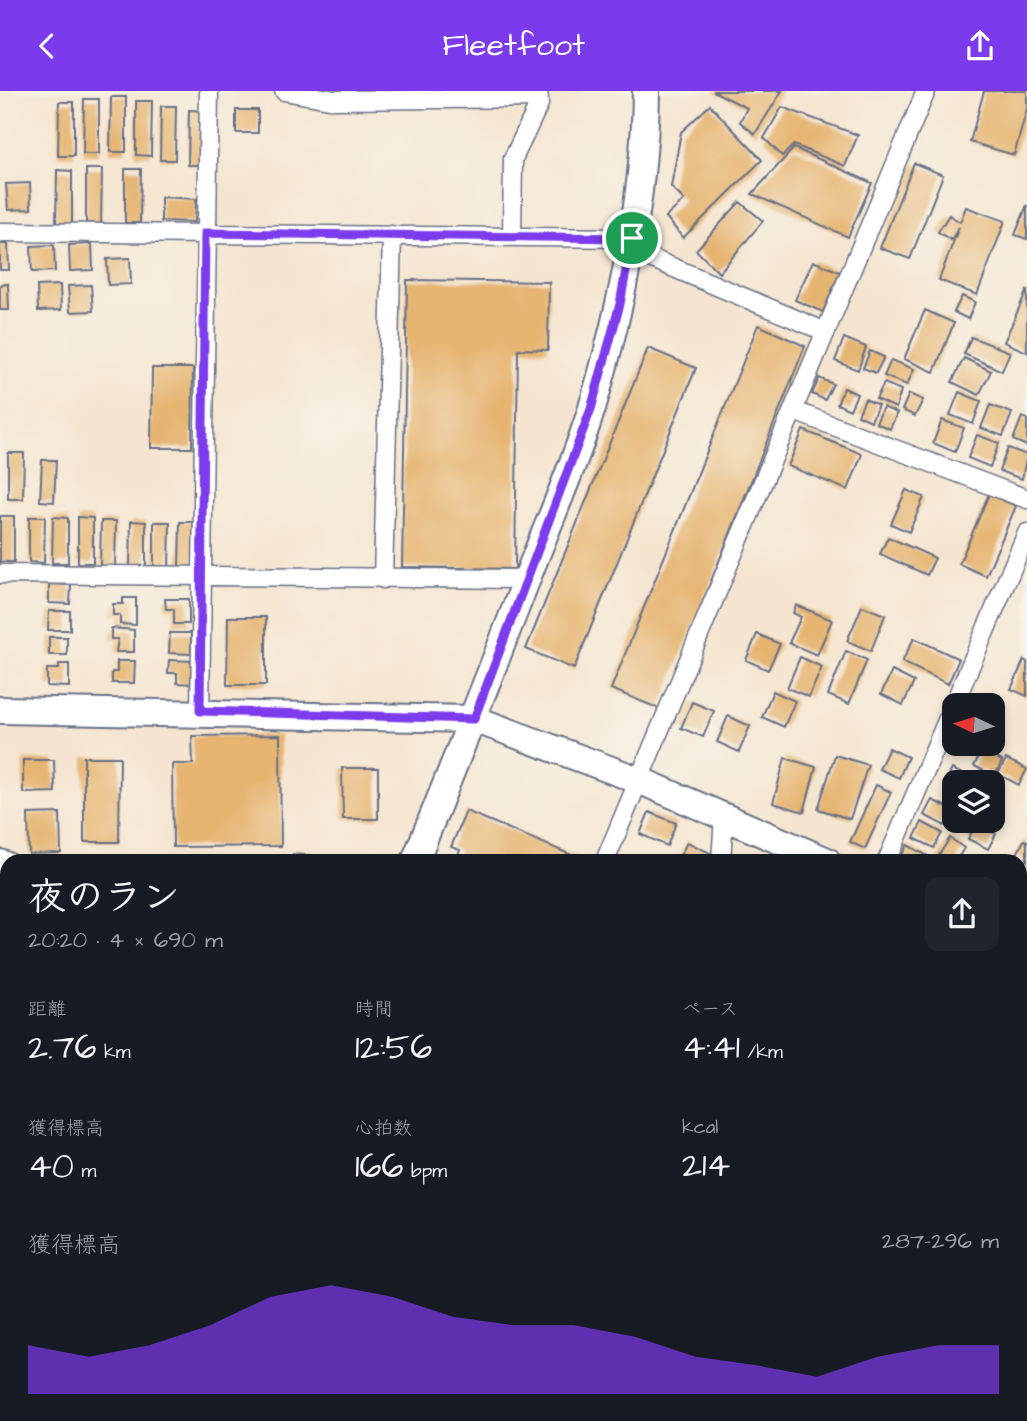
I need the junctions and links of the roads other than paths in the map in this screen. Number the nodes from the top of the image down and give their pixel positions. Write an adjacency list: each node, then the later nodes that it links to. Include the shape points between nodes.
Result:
1 (209, 91): 7 (street)
2 (284, 91): 5 (street, via 335,100)
3 (646, 91): 10 (street)
4 (926, 91): 11 (street)
5 (539, 95): 9 (street, via 540,104 513,159)
6 (0, 232): 7 (street)
7 (205, 233): 8 (street); 16 (street)
8 (392, 235): 9 (street); 17 (street)
9 (512, 236): 10 (street)
10 (631, 244): 11 (street); 18 (street, via 591,409)
11 (827, 332): 12 (street)
12 (794, 411): 13 (street); 22 (street)
13 (1027, 499)
14 (1027, 533): 28 (street)
15 (0, 574): 16 (street)
16 (202, 576): 17 (street); 20 (street)
17 (383, 579): 18 (street)
18 (527, 579): 21 (street)
19 (0, 710): 20 (street)
20 (200, 711): 21 (street)
21 (474, 719): 22 (street); 24 (street)
22 (641, 781): 23 (street); 25 (street)
23 (724, 817): 26 (street); 27 (street)
24 (418, 854)
25 (609, 854)
26 (721, 854)
27 (811, 854)
28 (890, 854)

